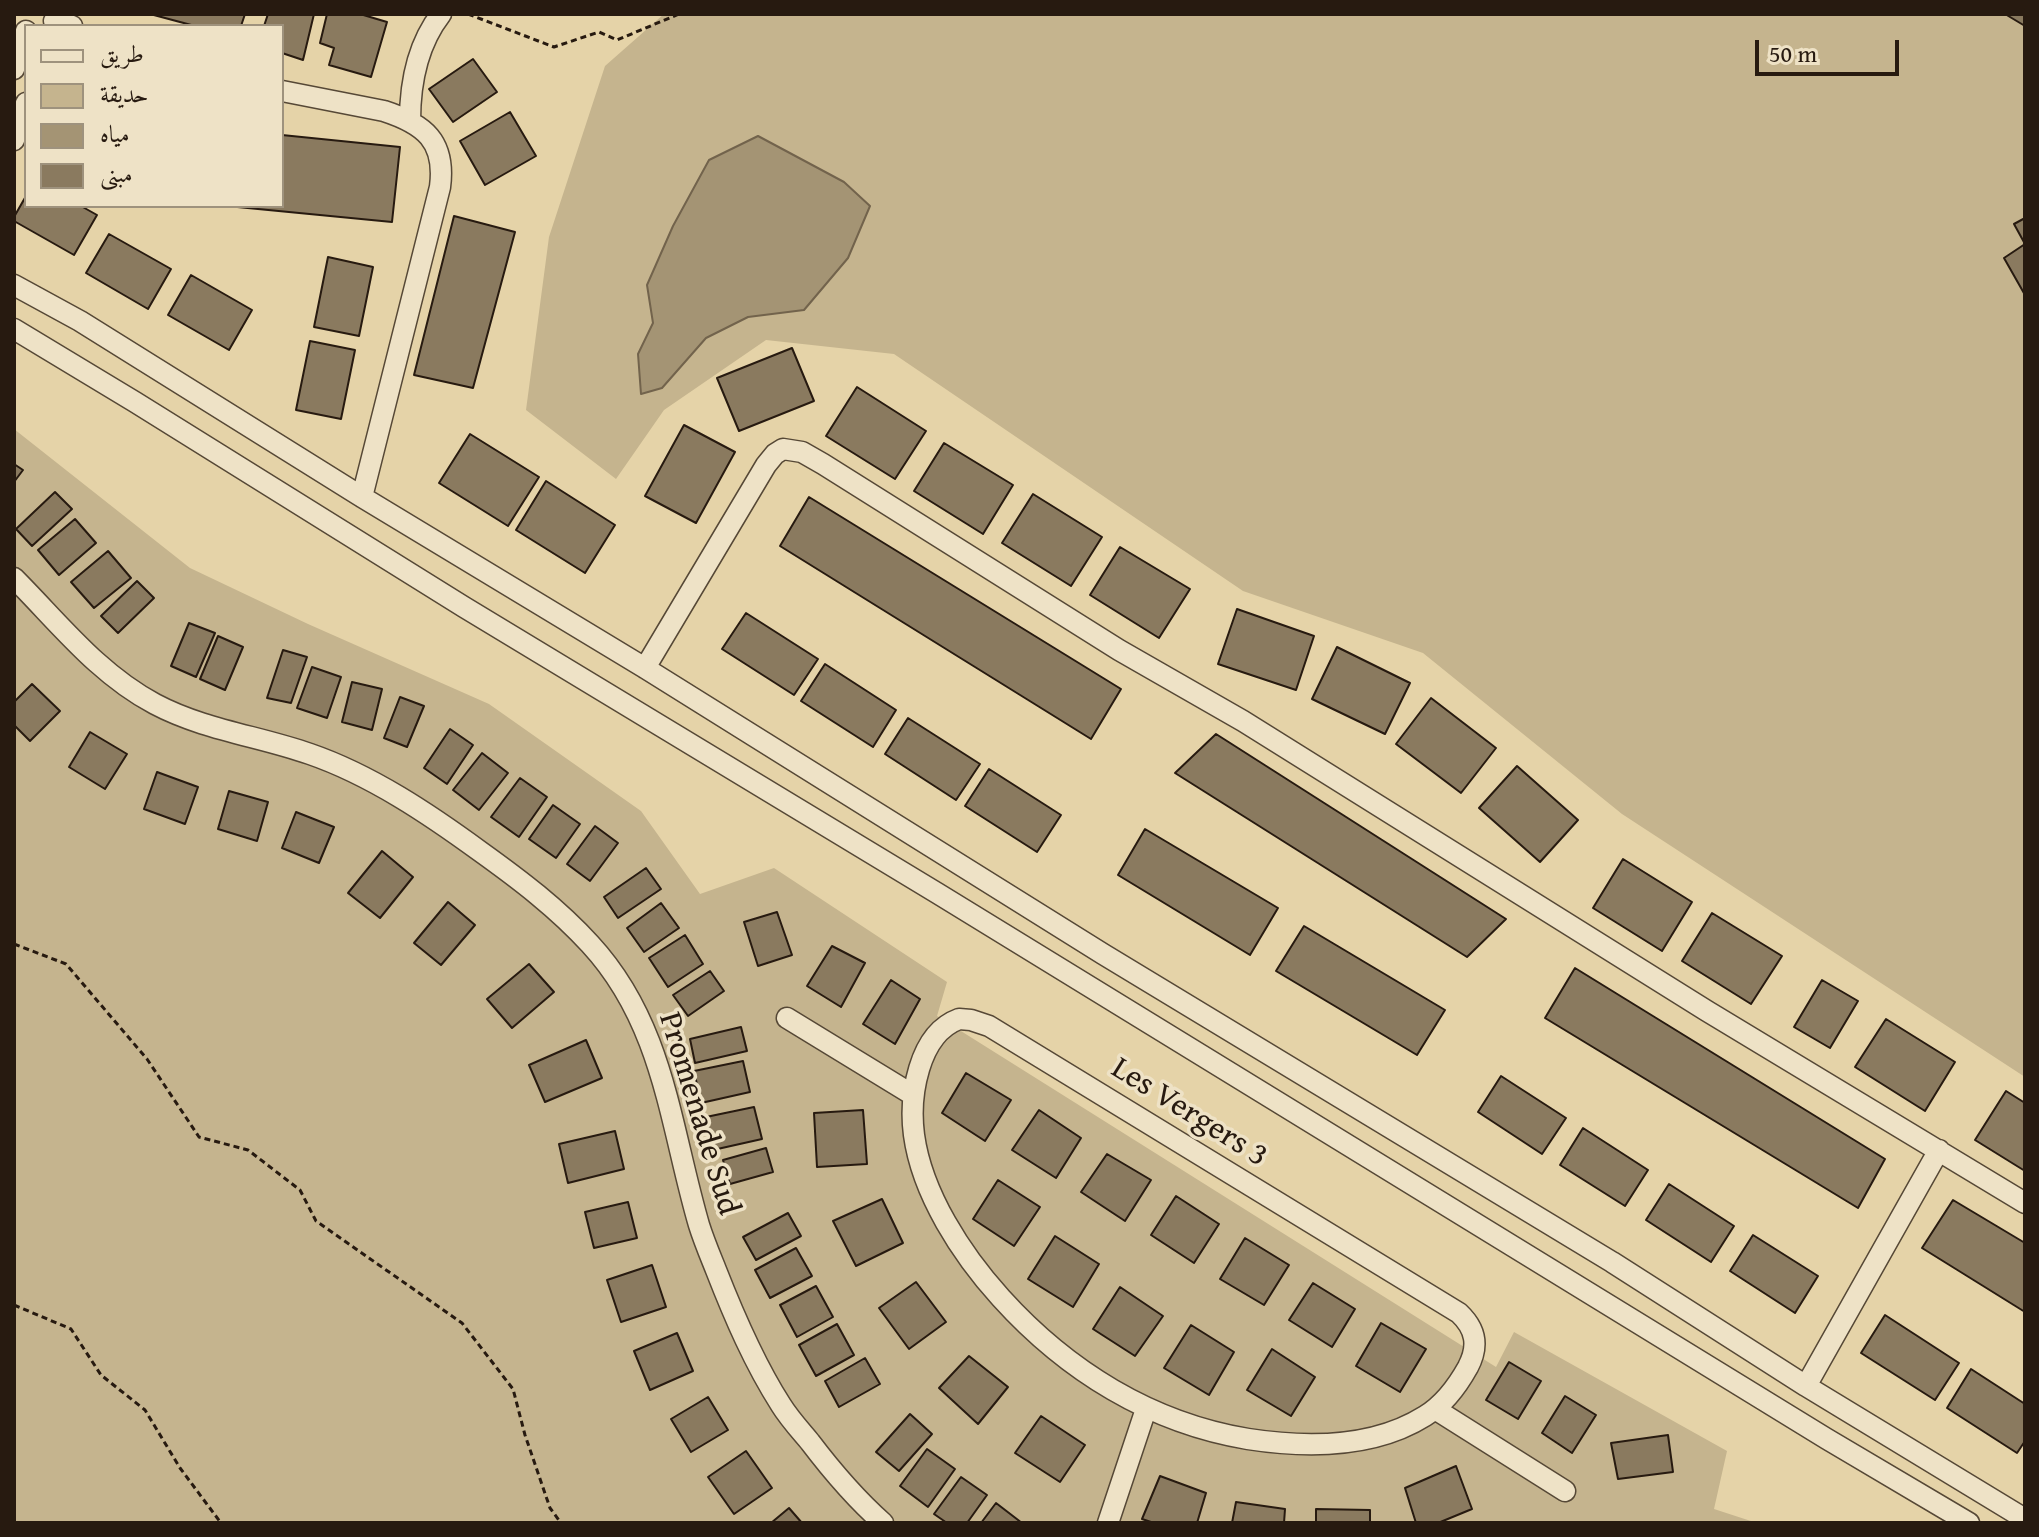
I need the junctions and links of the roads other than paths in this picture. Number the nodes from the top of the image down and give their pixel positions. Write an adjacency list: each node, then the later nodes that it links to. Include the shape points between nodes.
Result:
1 (441, 14): 6 (street, via 414,71)
2 (24, 38): 3 (street)
3 (14, 69)
4 (284, 91): 6 (street)
5 (24, 109): 7 (street)
6 (410, 121): 10 (street, via 435,144 442,174)
7 (14, 140)
8 (14, 285): 10 (street)
9 (14, 329): 21 (street)
10 (362, 497): 12 (street)
11 (14, 578): 24 (street, Promenade Sud, via 77,645 123,684 186,718 311,754 412,804 522,881 592,945 649,1037 700,1229 748,1346 781,1405 840,1480)
12 (645, 668): 15 (street, via 766,465 783,449 802,452); 17 (street)
13 (787, 1018): 14 (street)
14 (913, 1095): 18 (street, Les Vergers 3, via 914,1134 924,1173 971,1261 1047,1342); 19 (street, Les Vergers 3, via 921,1063 943,1028 959,1019 989,1026 1459,1313 1473,1329 1473,1355)
15 (1939, 1150): 16 (street); 17 (street)
16 (2025, 1203)
17 (1806, 1386): 20 (street)
18 (1146, 1409): 19 (street, Les Vergers 3, via 1215,1432 1293,1443 1376,1436); 25 (street)
19 (1435, 1409): 22 (street)
20 (1844, 1409): 21 (street); 23 (street)
21 (1827, 1439): 26 (street)
22 (1565, 1491)
23 (2025, 1519)
24 (883, 1523)
25 (1108, 1523)
26 (1969, 1523)

